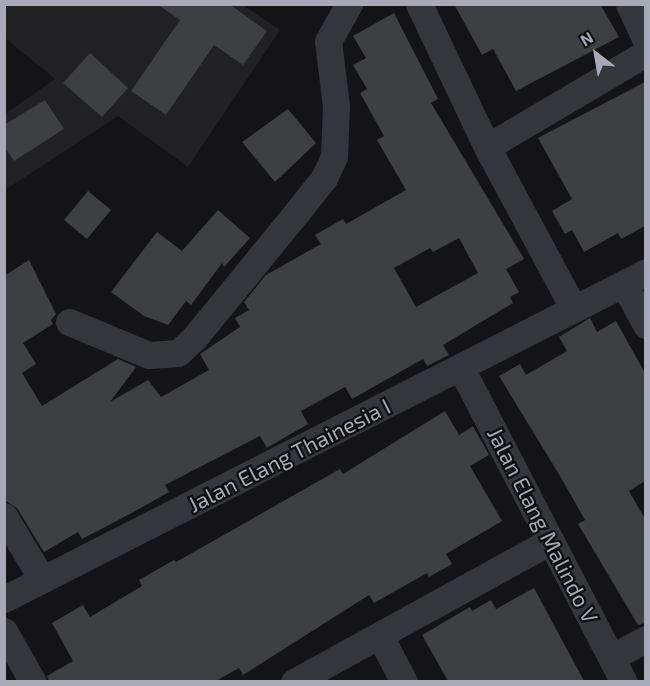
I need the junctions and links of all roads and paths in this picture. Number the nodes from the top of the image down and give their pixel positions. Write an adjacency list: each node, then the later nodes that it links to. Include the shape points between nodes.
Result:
1 (349, 4): 9 (street, via 328,41 337,117 334,157 324,178 195,337 178,353 158,356 131,350)
2 (419, 4): 6 (street)
3 (629, 4): 4 (street)
4 (645, 40)
5 (645, 53): 6 (street)
6 (487, 147): 8 (street)
7 (635, 278): 8 (street, Jalan Elang Thainesia I); 10 (street)
8 (574, 309): 11 (street, Jalan Elang Thainesia I)
9 (69, 322)
10 (645, 325)
11 (461, 368): 13 (street, Jalan Elang Malindo V); 14 (street, Jalan Elang Thainesia I)
12 (4, 516): 14 (street)
13 (550, 541): 17 (street); 19 (street, Jalan Elang Malindo V)
14 (42, 579): 15 (street, Jalan Elang Thainesia I)
15 (4, 599)
16 (4, 631): 20 (street)
17 (380, 636): 21 (street); 22 (street)
18 (645, 639): 19 (street)
19 (612, 657): 23 (street, Jalan Elang Malindo V)
20 (33, 681)
21 (294, 681)
22 (404, 681)
23 (624, 681)

